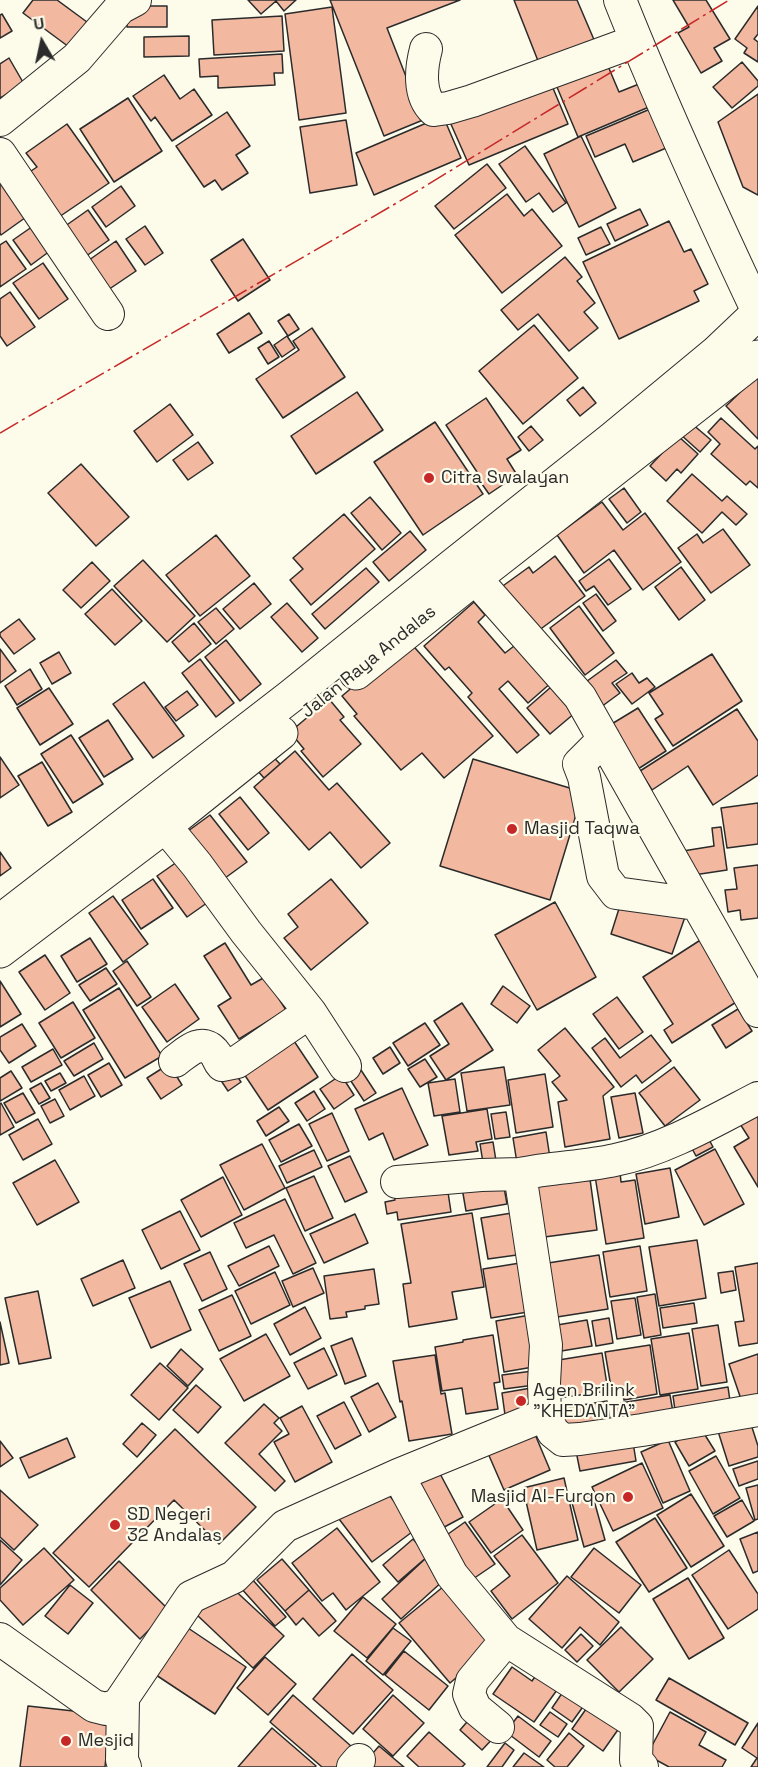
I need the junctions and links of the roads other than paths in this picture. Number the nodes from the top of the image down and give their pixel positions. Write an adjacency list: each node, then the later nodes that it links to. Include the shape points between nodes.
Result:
1 (135, 0): 5 (street, via 120,8 57,76)
2 (620, 0): 3 (street)
3 (636, 41): 4 (street, via 472,101 434,110 428,104 422,83); 7 (street)
4 (426, 49)
5 (0, 120)
6 (0, 154): 8 (street)
7 (758, 313): 9 (main road)
8 (108, 314)
9 (737, 361): 10 (main road, Jalan Raya Andalas); 13 (main road, Jalan Raya Andalas, via 612,440 291,696)
10 (475, 578): 11 (street, via 580,697); 12 (main road, Jalan Raya Andalas)
11 (604, 739): 14 (street); 14 (street, via 579,764 603,876 616,893)
12 (165, 825): 13 (main road, Jalan Raya Andalas); 18 (street)
13 (102, 858): 15 (main road, Jalan Raya Andalas); 16 (main road, Jalan Raya Andalas)
14 (696, 904): 17 (street)
15 (0, 921)
16 (0, 951)
17 (758, 1011)
18 (310, 1012): 19 (street, via 237,1062 222,1065 206,1046 192,1049); 20 (street)
19 (175, 1061)
20 (345, 1066)
21 (758, 1098): 22 (street, via 657,1147 617,1160)
22 (520, 1174): 23 (street); 25 (street, via 546,1345)
23 (397, 1182)
24 (758, 1410): 25 (street, via 563,1440 553,1432)
25 (545, 1415): 26 (street)
26 (398, 1475): 28 (street, via 452,1575); 29 (street, via 285,1526 234,1577 191,1597)
27 (0, 1639): 29 (street, via 94,1706 106,1709)
28 (506, 1640): 30 (street, via 472,1681 469,1694 475,1708); 32 (street, via 630,1719 637,1726 636,1760)
29 (123, 1700): 31 (street)
30 (498, 1726)
31 (124, 1767)
32 (642, 1767)

